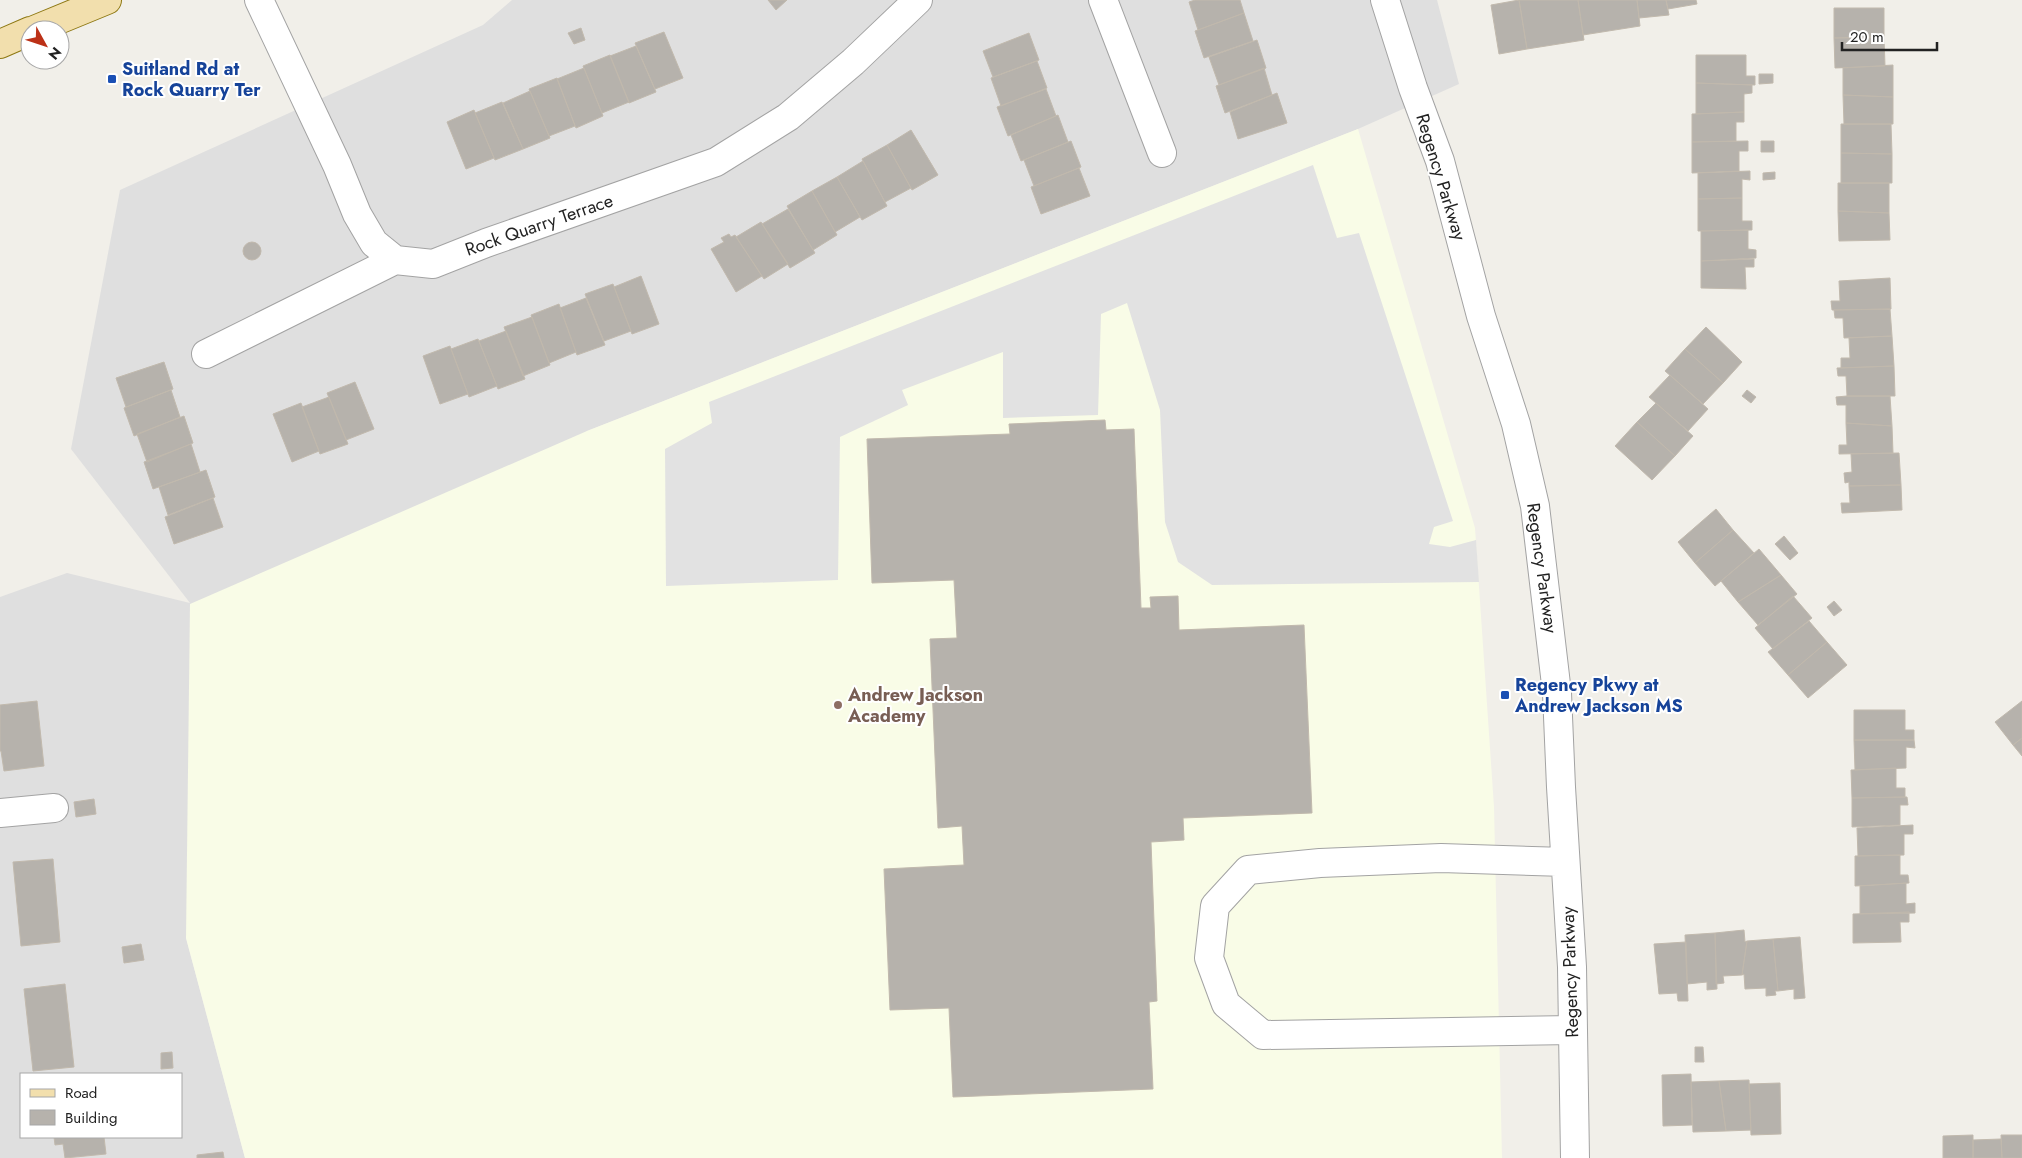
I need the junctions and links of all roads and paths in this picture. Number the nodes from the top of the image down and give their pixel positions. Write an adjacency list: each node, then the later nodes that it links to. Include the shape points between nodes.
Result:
1 (107, 0): 6 (main road)
2 (258, 0): 10 (street, via 357,214 374,243)
3 (918, 0): 10 (street, Rock Quarry Terrace, via 853,62 788,117 716,162 433,264)
4 (1103, 0): 9 (street)
5 (1385, 0): 14 (street, Regency Parkway, via 1440,161 1481,316 1516,424 1534,506 1557,693)
6 (58, 20)
7 (20, 36): 8 (main road)
8 (0, 44)
9 (1162, 153)
10 (395, 260): 11 (street)
11 (206, 354)
12 (54, 808): 13 (street)
13 (0, 813)
14 (1565, 862): 15 (street, Regency Parkway); 15 (street, via 1441,858 1248,870 1216,906 1209,958 1226,1004 1263,1035)
15 (1573, 1030): 16 (street, Regency Parkway)
16 (1575, 1158)

